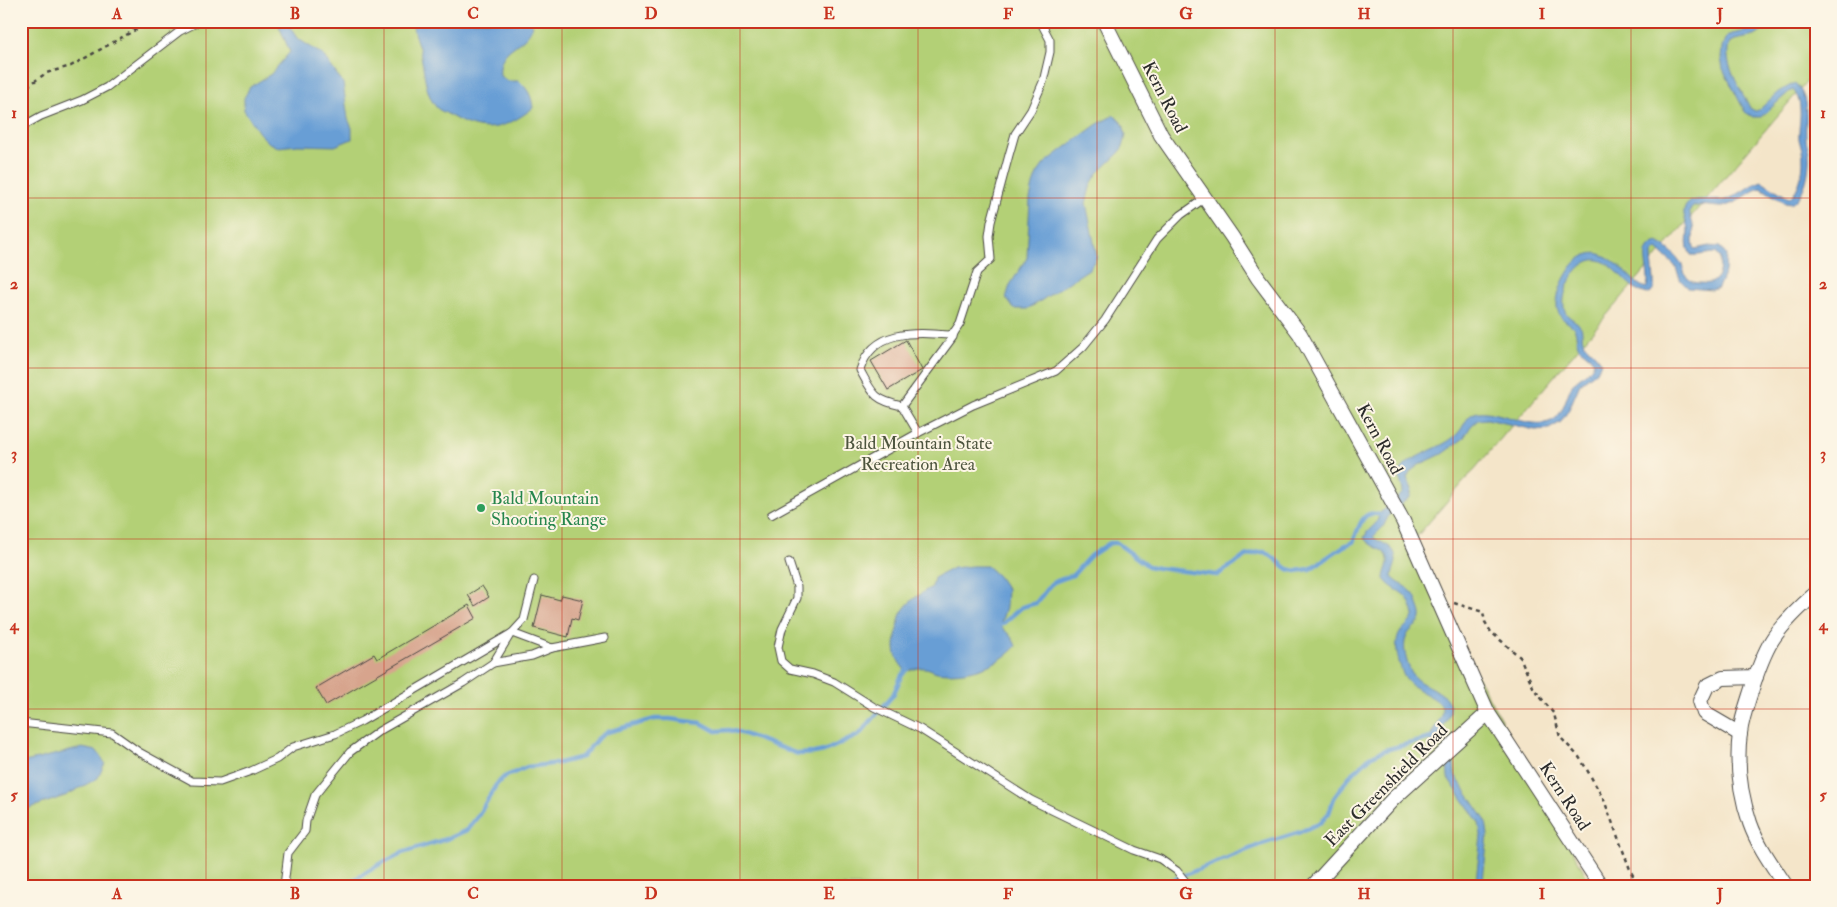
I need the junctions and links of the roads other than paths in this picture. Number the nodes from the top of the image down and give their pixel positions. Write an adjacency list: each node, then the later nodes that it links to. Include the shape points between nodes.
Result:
1 (200, 21): 4 (lane, via 180,31 107,87)
2 (1040, 21): 6 (lane, via 1050,40 1043,82 1015,134 991,222 991,258 976,272 960,324)
3 (1104, 21): 5 (street, Kern Road, via 1161,135)
4 (21, 127)
5 (1205, 198): 8 (lane, via 1157,238 1105,320 1083,347 1056,371 974,405); 18 (street, Kern Road, via 1300,334 1386,490 1403,521)
6 (954, 333): 7 (lane); 7 (lane, via 914,332 890,338 872,348 864,358 860,370 873,394 884,402)
7 (902, 406): 8 (lane)
8 (918, 433): 9 (lane)
9 (772, 515)
10 (789, 562): 22 (lane, via 797,586 797,598 782,629 778,647 781,661 790,669 834,682 874,707 920,729 1031,800 1134,850 1160,859)
11 (534, 580): 13 (lane, via 524,620)
12 (1816, 593): 17 (street, via 1791,615 1773,639)
13 (512, 633): 15 (lane); 16 (lane); 19 (lane, via 362,721 335,734 293,747 251,772 220,782 192,781 112,733)
14 (605, 638): 15 (lane)
15 (552, 648): 16 (lane, via 532,656)
16 (493, 663): 21 (lane, via 379,731 350,752 315,795 305,831 288,853)
17 (1756, 677): 20 (street); 20 (street, via 1722,678 1707,686 1700,701 1704,714)
18 (1488, 713): 23 (street, East Greenshield Road, via 1393,799); 24 (street, Kern Road)
19 (21, 723)
20 (1740, 734): 25 (street, via 1743,799 1751,826)
21 (284, 886)
22 (1189, 886)
23 (1313, 886)
24 (1601, 886)
25 (1786, 886)

